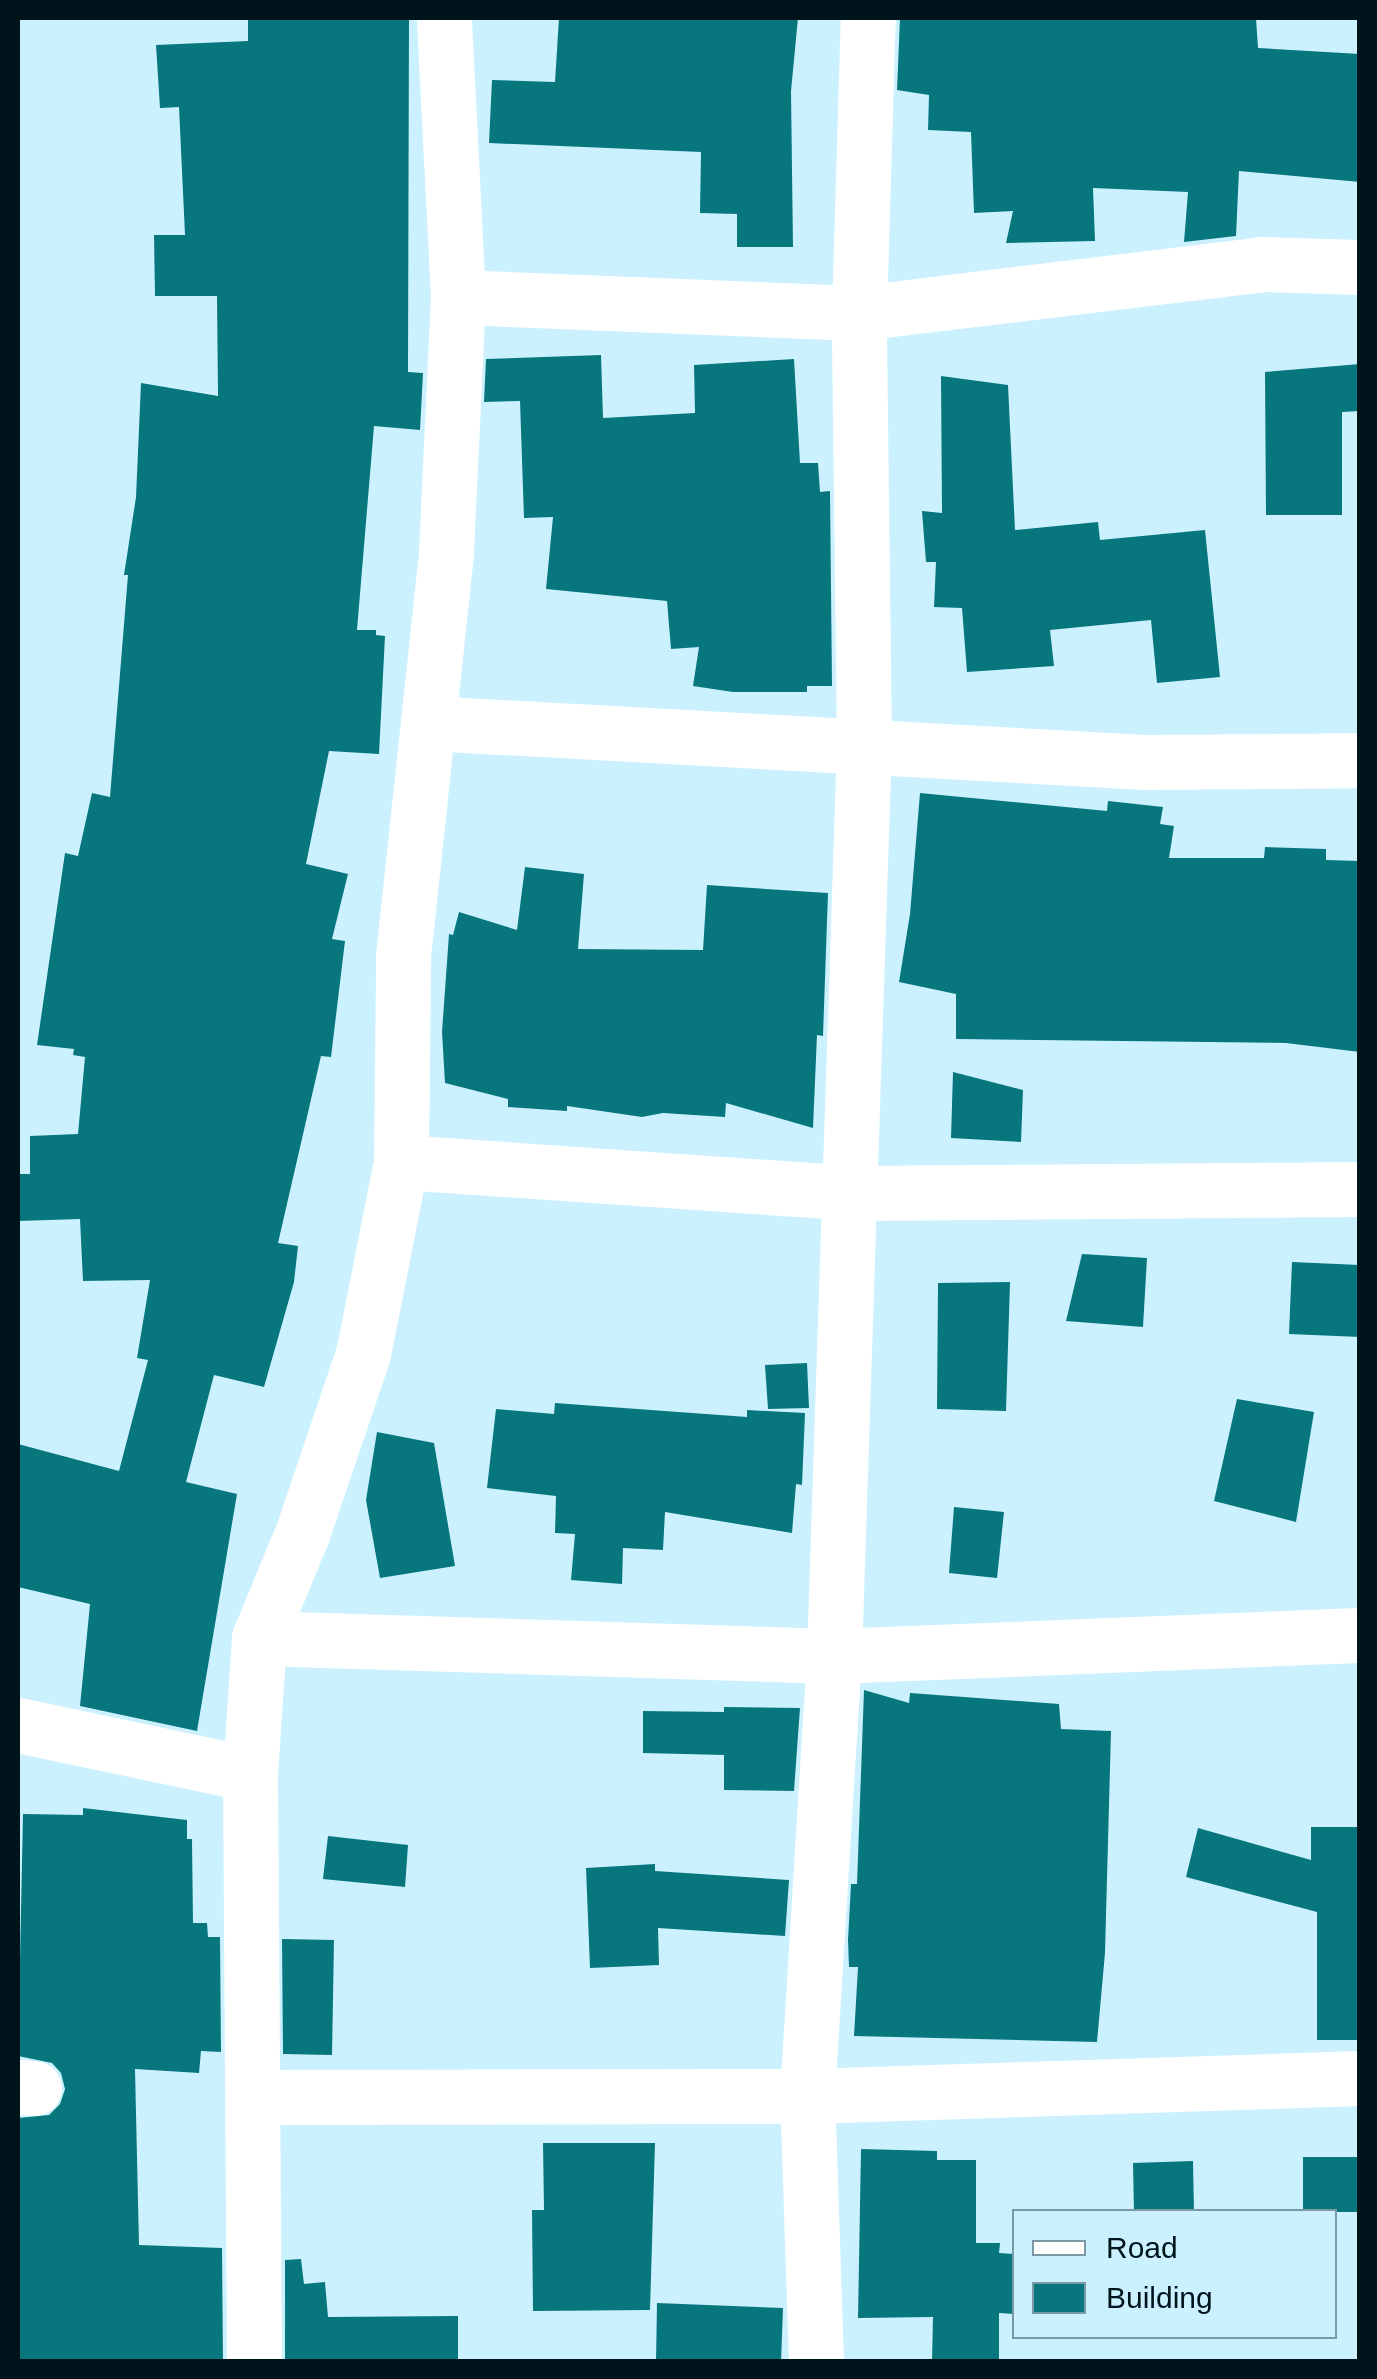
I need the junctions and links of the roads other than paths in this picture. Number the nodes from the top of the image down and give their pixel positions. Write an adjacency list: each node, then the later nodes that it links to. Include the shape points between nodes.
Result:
1 (444, 18): 4 (street)
2 (868, 18): 5 (street)
3 (1360, 266): 5 (street, via 1261,264)
4 (458, 297): 5 (street); 6 (street, via 446,551)
5 (860, 313): 7 (street)
6 (428, 723): 7 (street); 9 (street, via 403,956)
7 (864, 744): 8 (street, via 1146,762); 11 (street)
8 (1360, 760)
9 (401, 1162): 11 (street); 13 (street, via 363,1354)
10 (1360, 1189): 11 (street)
11 (850, 1193): 14 (street)
12 (1360, 1636): 14 (street)
13 (259, 1638): 14 (street); 16 (street)
14 (834, 1656): 18 (street)
15 (18, 1725): 16 (street)
16 (250, 1774): 19 (street)
17 (1360, 2078): 18 (street)
18 (807, 2096): 19 (street); 21 (street)
19 (254, 2097): 20 (street)
20 (254, 2362)
21 (816, 2362)

